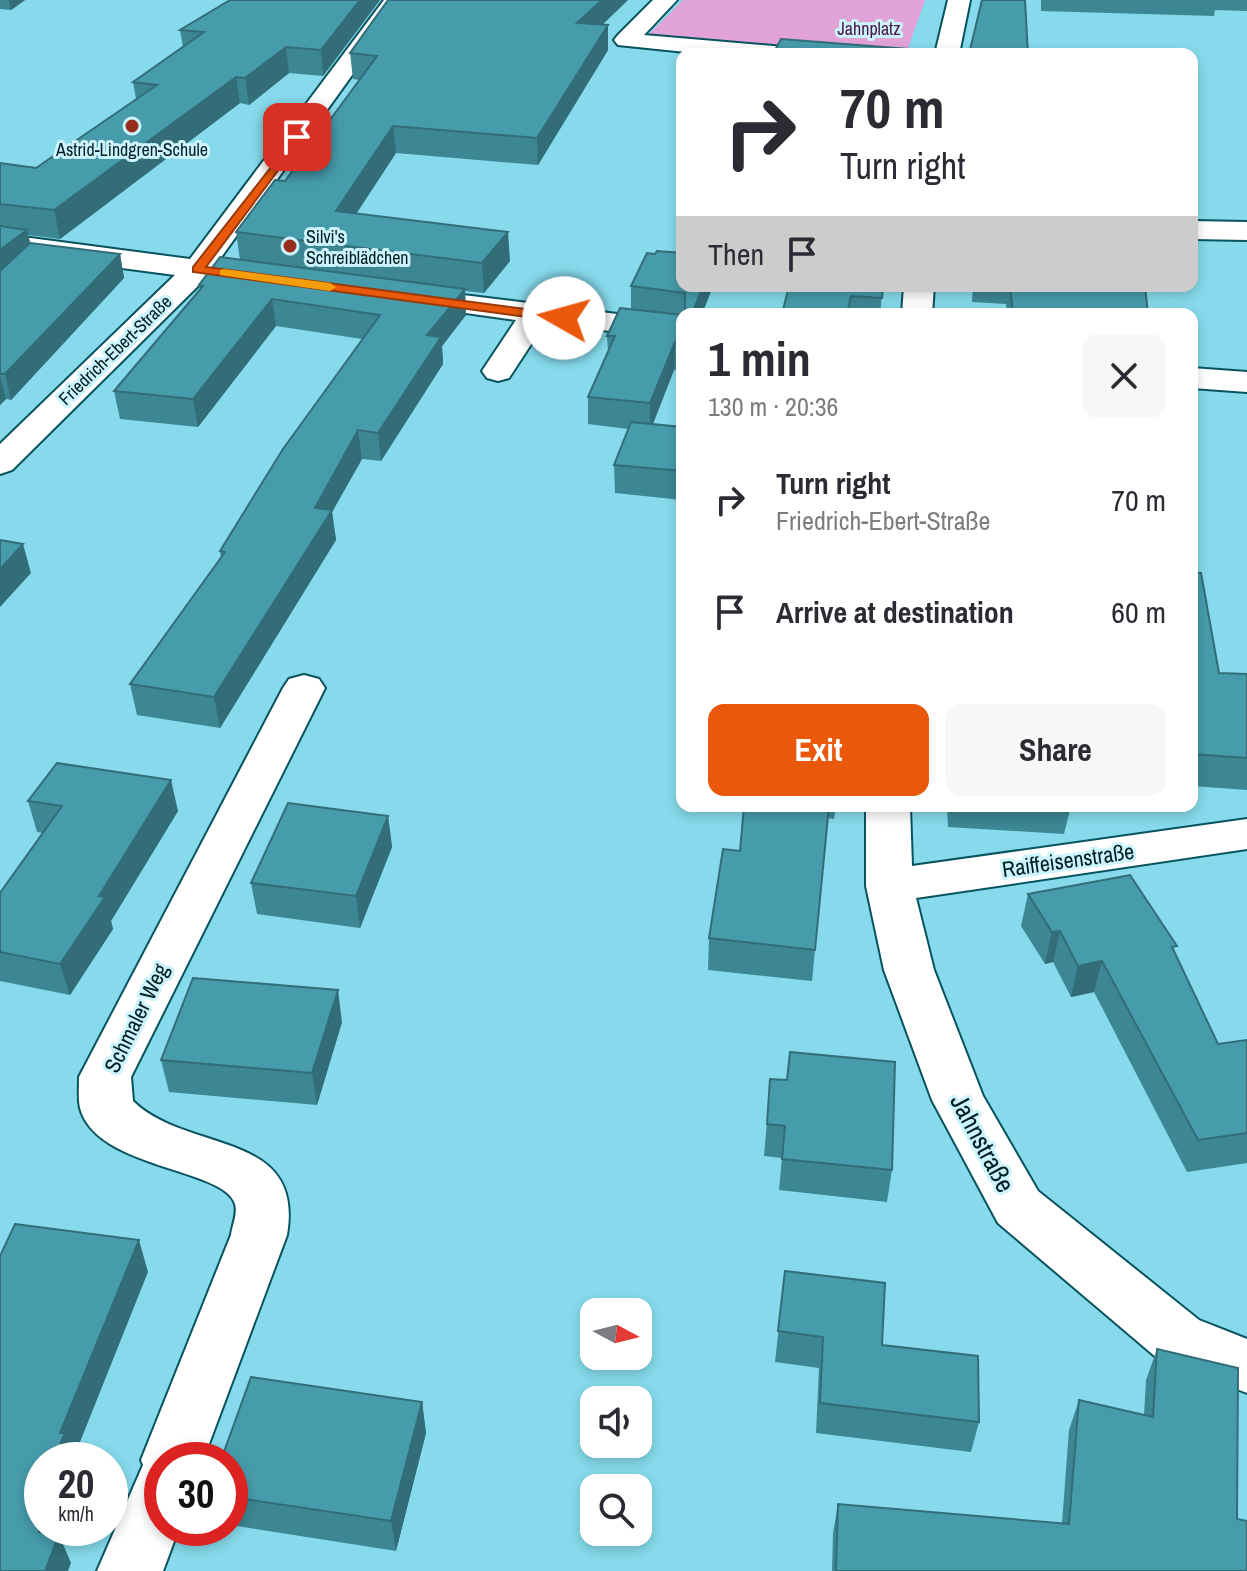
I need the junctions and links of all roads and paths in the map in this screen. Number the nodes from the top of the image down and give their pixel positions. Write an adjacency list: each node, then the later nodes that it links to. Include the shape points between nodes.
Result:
1 (395, 0): 9 (street, Friedrich-Ebert-Straße)
2 (666, 0): 4 (street, via 626,40)
3 (959, 0): 5 (street)
4 (717, 48)
5 (948, 48)
6 (1198, 230): 7 (street)
7 (1247, 231)
8 (0, 243): 9 (street)
9 (198, 269): 10 (street); 17 (street, Friedrich-Ebert-Straße)
10 (305, 284)
11 (382, 294): 12 (street)
12 (535, 315): 13 (street); 14 (street)
13 (676, 330)
14 (498, 371)
15 (1198, 378): 16 (street)
16 (1247, 382)
17 (0, 463)
18 (304, 688): 23 (street, Schmaler Weg, via 105,1077 107,1109 129,1131 238,1172 257,1187 264,1207 259,1235)
19 (888, 812): 21 (street, Jahnstraße)
20 (1247, 834): 21 (street, Raiffeisenstraße)
21 (889, 886): 22 (street, Jahnstraße, via 909,970 958,1100 1018,1207 1178,1339)
22 (1247, 1366)
23 (179, 1442)
24 (144, 1534): 25 (street)
25 (130, 1571)

